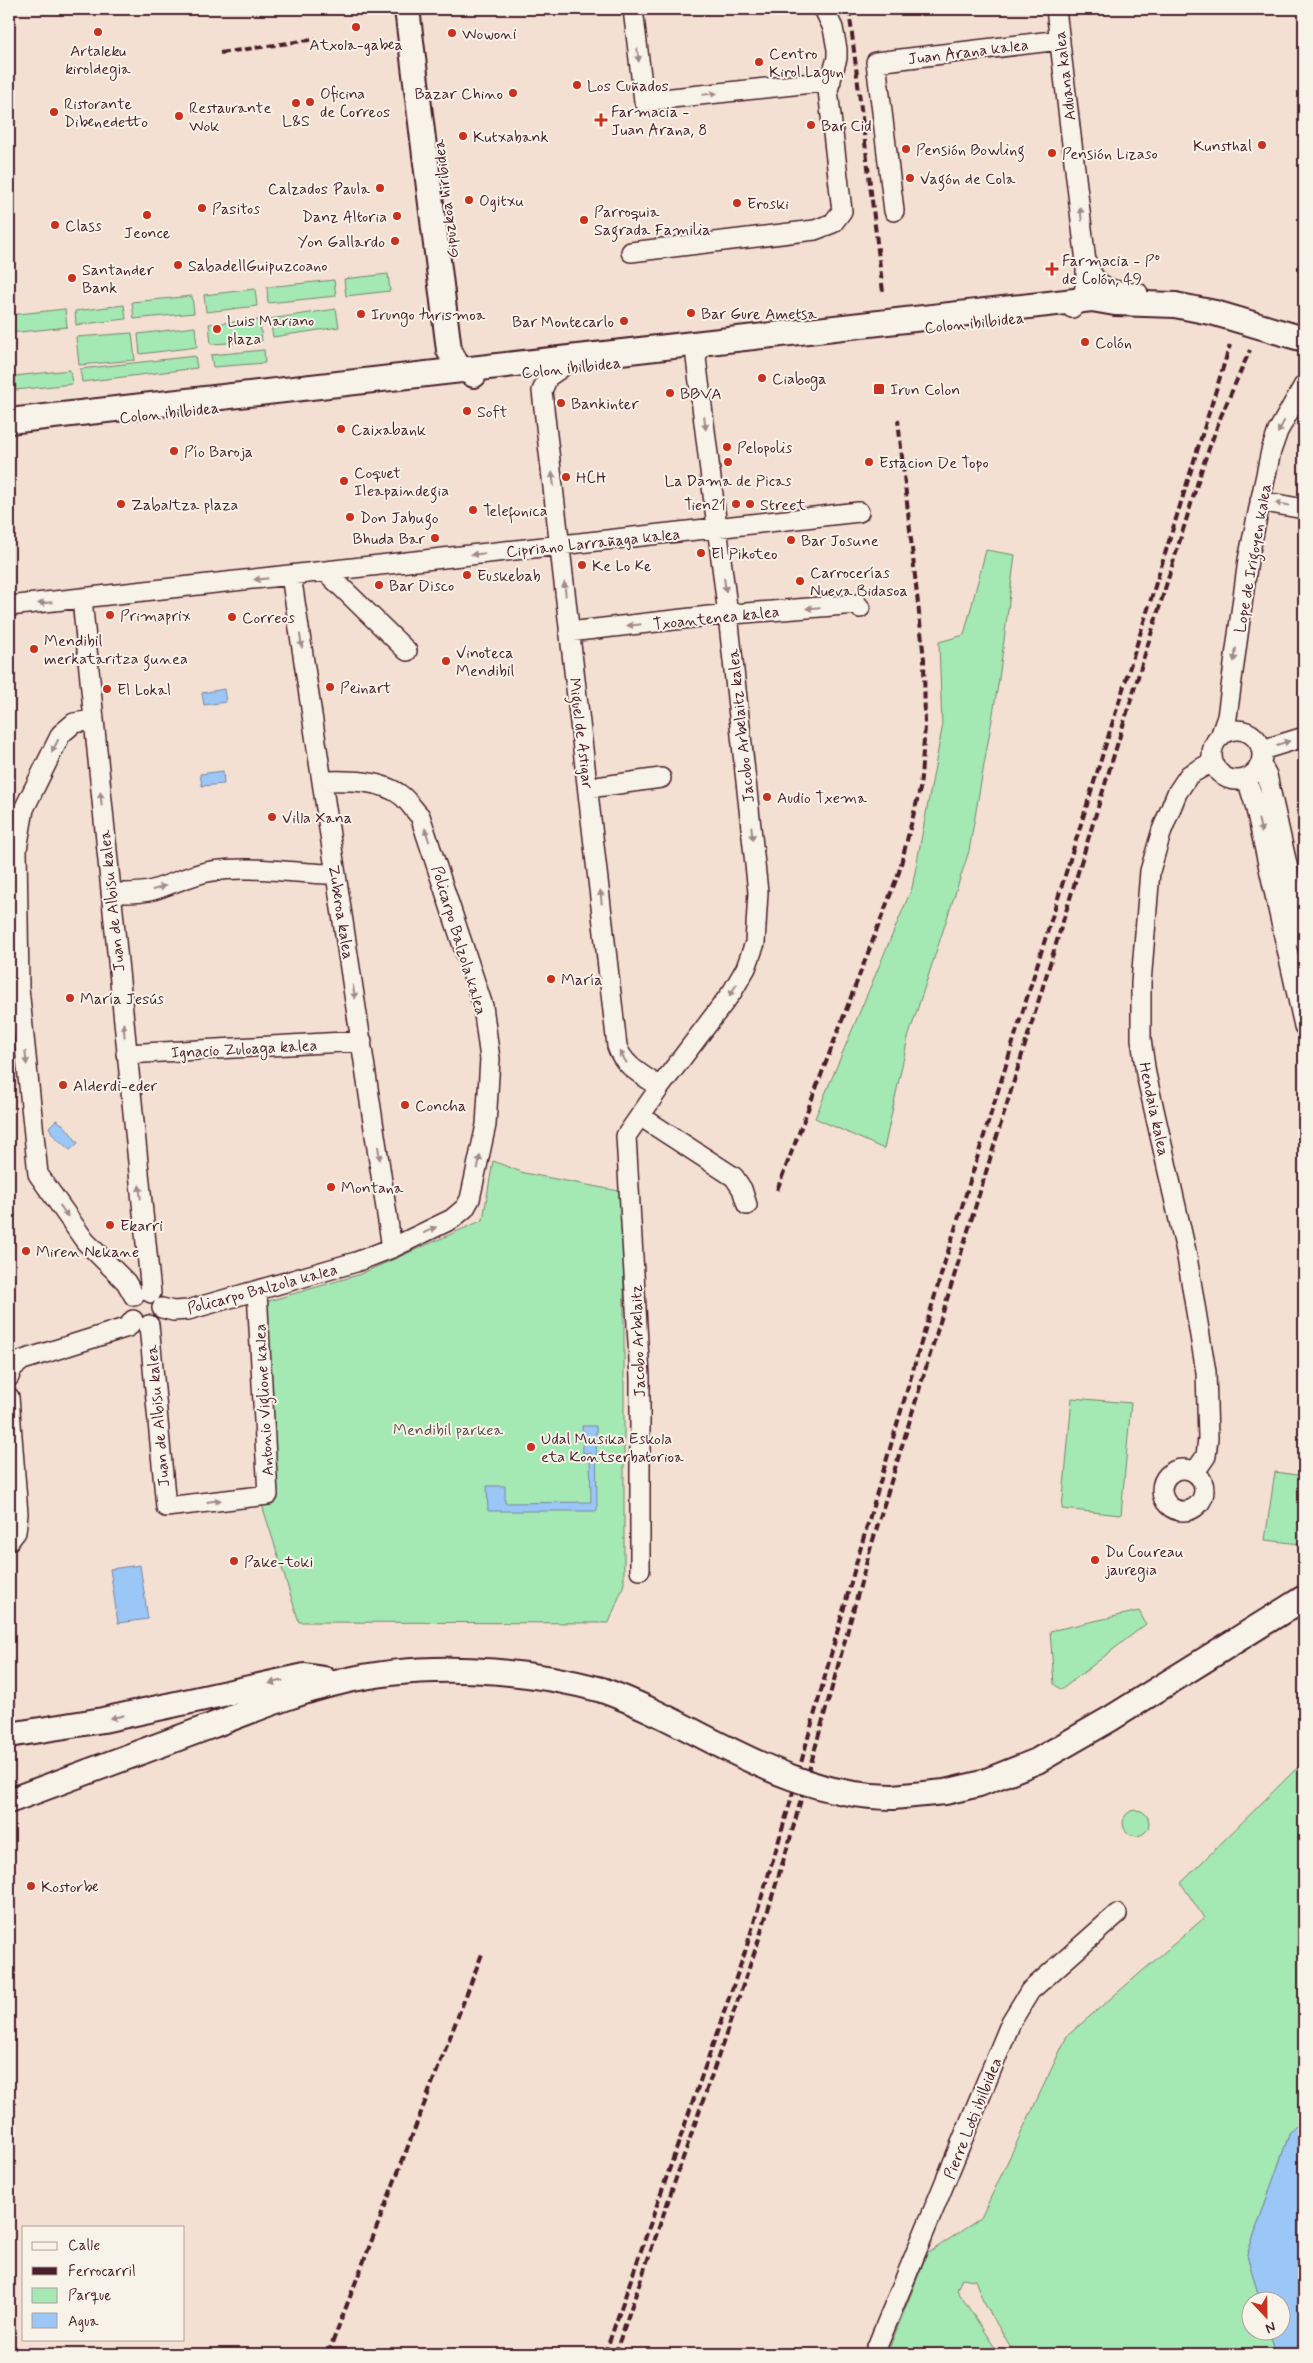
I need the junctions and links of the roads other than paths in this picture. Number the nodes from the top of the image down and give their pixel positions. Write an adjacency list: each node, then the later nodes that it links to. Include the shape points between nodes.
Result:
1 (406, 9): 14 (main road, Gipuzkoa hiribidea)
2 (421, 9): 19 (main road, Gipuzkoa hiribidea, via 462,341 469,355 491,366)
3 (633, 9): 7 (street, one-way to 7, via 644,101)
4 (824, 9): 7 (street, via 833,28 837,49)
5 (1056, 9): 6 (street, Aduana kalea)
6 (1060, 40): 8 (street, Juan Arana kalea, via 876,62); 10 (street, Aduana kalea, one-way to 6)
7 (832, 75): 9 (street, via 828,90 842,210 833,223 815,230)
8 (894, 211)
9 (631, 252)
10 (1086, 262): 11 (street, Aduana kalea, via 1086,289); 13 (street, Aduana kalea, via 1092,276 1104,287 1118,292 1151,294)
11 (1079, 303): 12 (main road, Colon ibilbidea); 12 (main road); 16 (main road, Colon ibilbidea)
12 (1133, 304): 13 (main road)
13 (1175, 305): 15 (main road, bridge)
14 (444, 320): 18 (main road, Gipuzkoa hiribidea, via 452,358); 20 (main road, Gipuzkoa hiribidea, via 441,358 436,366)
15 (1298, 336)
16 (703, 347): 17 (main road, Colon ibilbidea); 19 (main road, Colon ibilbidea); 27 (street, Jacobo Arbelaitz kalea, one-way to 27, via 696,358)
17 (561, 368): 19 (main road, Colon ibilbidea); 28 (street, Miguel de Astigar, one-way to 17, via 542,391 548,377)
18 (464, 370): 19 (main road, Colon ibilbidea); 20 (main road, Colon ibilbidea)
19 (493, 371): 23 (main road, Colon ibilbidea)
20 (420, 375): 22 (main road, Colon ibilbidea)
21 (1304, 385): 24 (street, Lope de Irigoyen kalea, one-way to 24, via 1275,439)
22 (9, 421)
23 (9, 430)
24 (1260, 501): 25 (street, one-way to 24); 39 (street, Lope de Irigoyen kalea, one-way to 39, via 1248,560 1227,717)
25 (1304, 509)
26 (859, 512): 27 (street, Cipriano Larrañaga kalea)
27 (718, 528): 28 (street, Cipriano Larrañaga kalea); 34 (street, Jacobo Arbelaitz kalea, one-way to 34)
28 (560, 545): 29 (street, Cipriano Larrañaga kalea, one-way to 29); 35 (street, Miguel de Astigar, one-way to 28)
29 (326, 572): 30 (street); 36 (street)
30 (290, 576): 31 (street, one-way to 31); 44 (street, Zuberoa kalea, one-way to 44)
31 (82, 599): 32 (street, one-way to 32); 37 (street, Juan de Albisu kalea)
32 (9, 606)
33 (860, 608): 34 (street, Txoantenea kalea, one-way to 34, via 857,604)
34 (728, 615): 35 (street, Txoantenea kalea, one-way to 35); 52 (street, Jacobo Arbelaitz kalea, one-way to 52, via 758,892 755,943 732,992)
35 (569, 632): 45 (street, Miguel de Astigar)
36 (407, 651)
37 (93, 720): 47 (street, Juan de Albisu kalea, one-way to 37); 57 (street, one-way to 57, via 74,724 61,734 24,809 17,849 19,988 38,1174 85,1241 126,1282)
38 (1304, 736): 40 (street, one-way to 38)
39 (1220, 737): 40 (street, via 1240,730 1250,733 1258,740); 41 (street, via 1213,748)
40 (1261, 757): 43 (street, via 1255,773); 48 (street)
41 (1212, 762): 43 (street, via 1230,780); 61 (street, Hendaia kalea, via 1189,775 1177,793 1162,830 1150,872 1141,983 1141,1038 1146,1074 1186,1250 1206,1372 1208,1438 1206,1456)
42 (662, 778): 45 (street)
43 (1247, 779): 49 (street, one-way to 49)
44 (323, 781): 46 (street, Zuberoa kalea); 55 (street, Policarpo Balzola kalea, one-way to 44, via 452,1219 470,1199 486,1126 490,1059 483,1006 420,816 401,795 379,785)
45 (589, 788): 52 (street, Miguel de Astigar, one-way to 45, via 628,1065 617,1046)
46 (336, 874): 47 (street, one-way to 46, via 151,890 210,871 235,868); 50 (street, Zuberoa kalea, one-way to 50)
47 (111, 893): 51 (street, Juan de Albisu kalea, one-way to 47)
48 (1304, 940)
49 (1304, 1026)
50 (362, 1041): 51 (street, Ignacio Zuloaga kalea); 55 (street, Zuberoa kalea, one-way to 55)
51 (126, 1054): 57 (street, Juan de Albisu kalea, one-way to 51)
52 (660, 1088): 53 (street, Jacobo Arbelaitz)
53 (640, 1116): 54 (street, via 734,1177); 64 (street, Jacobo Arbelaitz, via 626,1136 640,1377)
54 (747, 1205)
55 (392, 1248): 56 (street, Policarpo Balzola kalea)
56 (257, 1291): 57 (street, Policarpo Balzola kalea, via 188,1310 174,1311); 62 (street, Antonio Viglione kalea, one-way to 56, via 268,1495)
57 (149, 1299): 58 (street, via 157,1320); 58 (street, Juan de Albisu kalea, via 129,1305 130,1316)
58 (141, 1322): 59 (street, via 23,1360 13,1367); 62 (street, Juan de Albisu kalea)
59 (9, 1377)
60 (9, 1397): 63 (street, via 18,1514 16,1532)
61 (1195, 1472)
62 (166, 1507)
63 (9, 1541)
64 (640, 1570)
65 (1304, 1598): 66 (main road, bridge, via 1110,1719 1036,1761 970,1786 893,1797 848,1794 801,1782 632,1701 602,1690 532,1676 477,1672 397,1674)
66 (341, 1682): 67 (main road, one-way to 67, via 305,1676 104,1720); 68 (main road, via 278,1701)
67 (9, 1735)
68 (12, 1803)
69 (1117, 1914): 70 (street, Pierre Loti ibilbidea, via 1030,1991 1011,2022)
70 (874, 2354)

